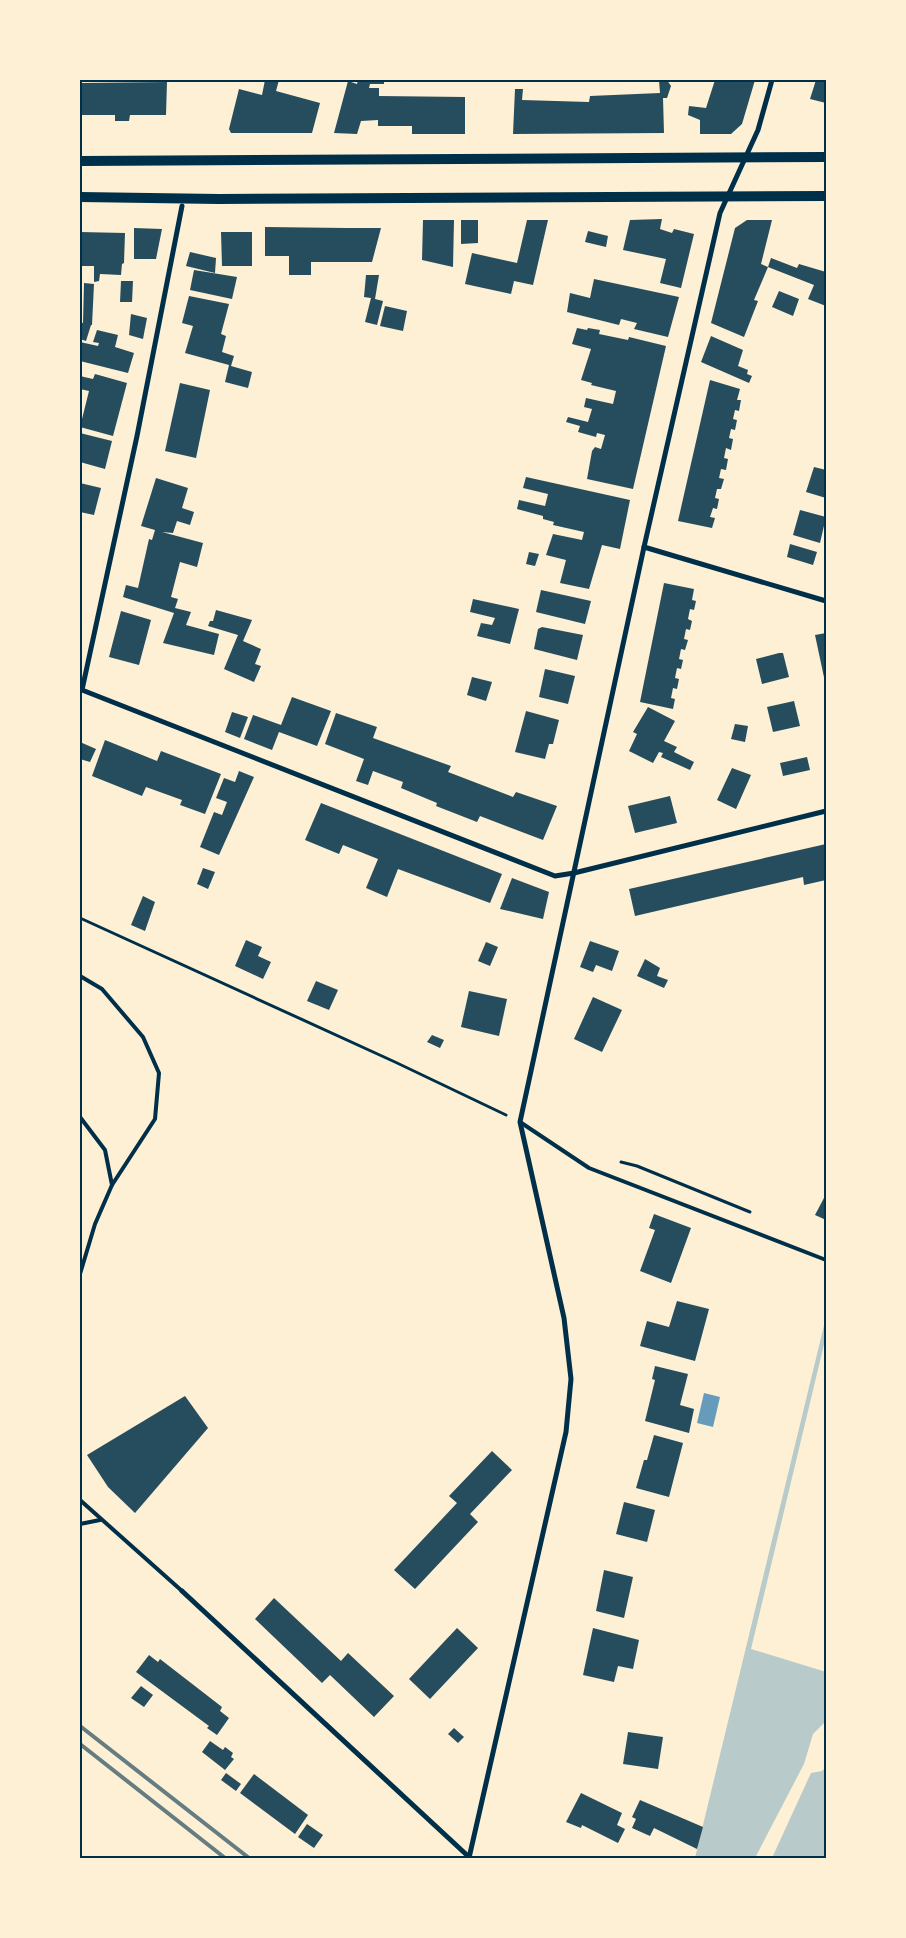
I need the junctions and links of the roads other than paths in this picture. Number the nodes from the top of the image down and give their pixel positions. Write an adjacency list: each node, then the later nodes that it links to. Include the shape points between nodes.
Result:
1 (772, 80): 2 (street, via 758,130)
2 (746, 156): 3 (main road); 4 (main road); 5 (street)
3 (826, 157)
4 (80, 160)
5 (728, 195): 6 (main road); 7 (main road); 9 (street, via 720,213)
6 (826, 196)
7 (80, 197)
8 (182, 206): 12 (street, via 82,690 555,876)
9 (644, 547): 10 (street); 12 (street)
10 (826, 601)
11 (826, 811): 12 (street)
12 (574, 874): 15 (street)
13 (80, 976): 16 (lane, via 102,990 144,1037 159,1073 155,1119)
14 (80, 1117): 16 (lane, via 105,1150)
15 (520, 1122): 17 (lane, via 589,1168); 23 (street, via 564,1318 571,1379 566,1432)
16 (112, 1186): 18 (lane, via 95,1224)
17 (826, 1260)
18 (80, 1274)
19 (80, 1500): 20 (lane)
20 (100, 1520): 21 (lane); 22 (lane)
21 (80, 1524)
22 (182, 1591): 23 (street)
23 (469, 1857)

